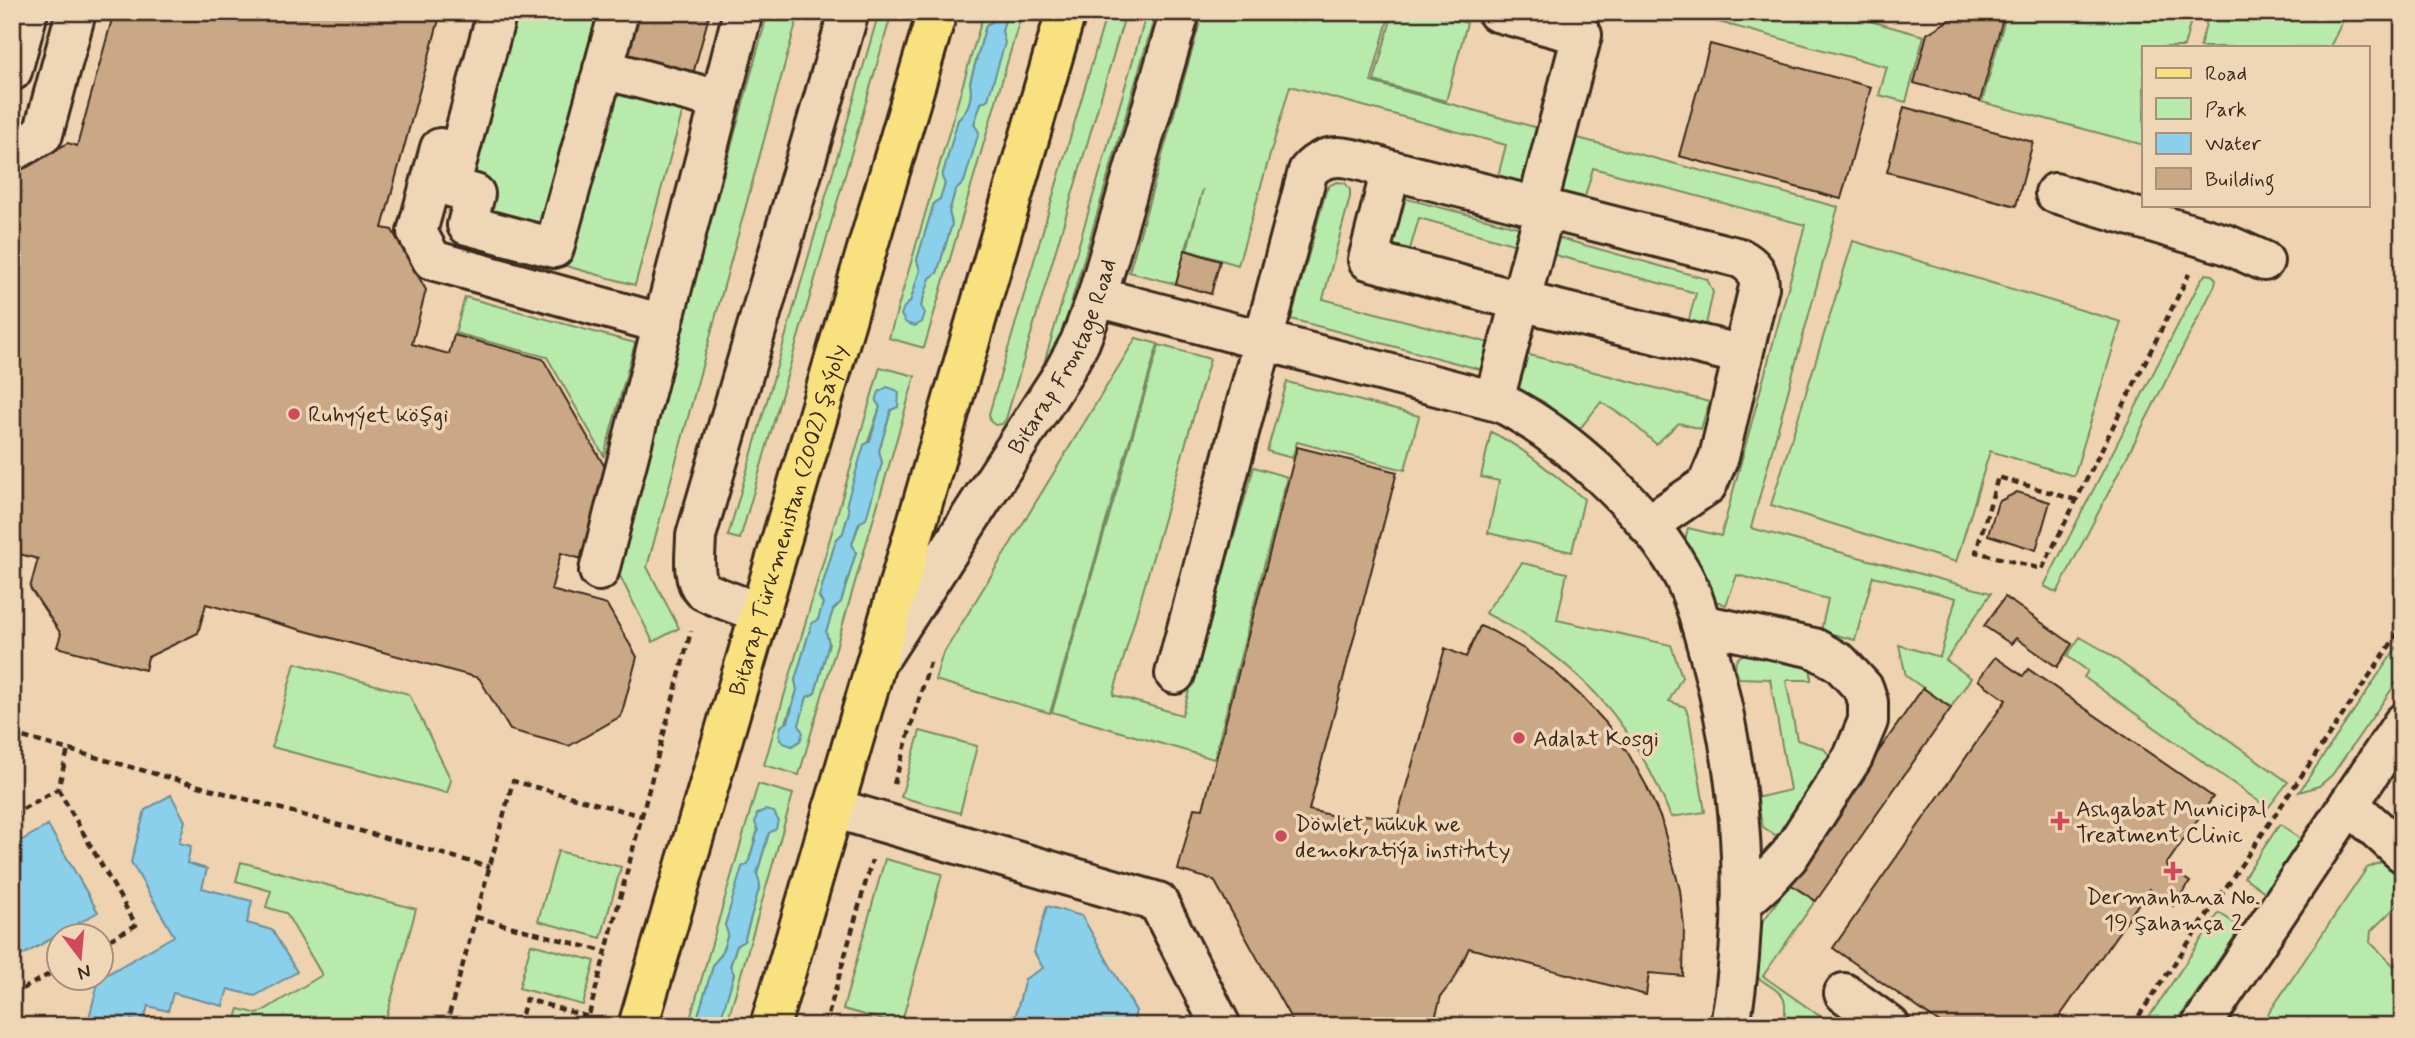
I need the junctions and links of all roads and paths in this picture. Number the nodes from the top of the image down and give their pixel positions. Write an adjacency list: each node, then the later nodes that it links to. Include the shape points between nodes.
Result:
1 (28, 12): 13 (street)
2 (76, 12): 15 (street, via 43,134)
3 (478, 12): 23 (street, via 417,232 432,260)
4 (497, 12): 12 (street, via 450,187 475,194 467,225 554,248)
5 (618, 12): 12 (street)
6 (743, 12): 14 (street)
7 (849, 12): 30 (street, via 696,536 697,578)
8 (937, 12): 31 (main road, Bitarap Türkmenistan (2002) şaýoly)
9 (1066, 12): 35 (main road)
10 (1180, 12): 21 (street, Bitarap Frontage Road)
11 (1497, 12): 18 (street, via 1582,35)
12 (603, 69): 14 (street)
13 (12, 71)
14 (720, 100): 23 (street)
15 (12, 148)
16 (1391, 170): 18 (street); 22 (street, via 1367,260); 24 (street, via 1326,157 1308,171)
17 (2055, 194): 19 (street)
18 (1541, 208): 22 (street); 25 (street, via 1752,264 1759,287)
19 (2206, 239): 20 (street); 27 (path)
20 (2264, 261)
21 (1097, 297): 24 (street); 35 (street, Bitarap Frontage Road, via 1062,375)
22 (1520, 301): 25 (street); 26 (street)
23 (663, 324): 29 (street)
24 (1263, 340): 26 (street); 36 (street)
25 (1743, 355): 28 (street, via 1719,457 1707,485)
26 (1494, 400): 28 (street, via 1519,411 1566,446)
27 (2076, 500): 27 (path, via 2042,569 1976,552 1998,477)
28 (1648, 525): 32 (street, via 1682,573)
29 (599, 571)
30 (703, 590): 31 (street); 44 (path)
31 (760, 612): 59 (main road, Bitarap Türkmenistan (2002) şaýoly)
32 (1701, 624): 48 (street, via 1729,739 1738,806); 48 (street, via 1814,649 1840,663 1864,689 1868,702 1868,721 1853,757 1788,856)
33 (2403, 626): 65 (path)
34 (932, 655): 45 (path)
35 (874, 669): 42 (main road)
36 (1175, 674)
37 (2403, 723): 41 (street)
38 (12, 734): 39 (path)
39 (68, 750): 40 (path); 47 (path)
40 (58, 789): 43 (path); 50 (path, via 136,925)
41 (2349, 804): 46 (street); 66 (street)
42 (833, 808): 45 (street); 60 (main road)
43 (12, 815)
44 (642, 816): 47 (path, via 513,781); 51 (path)
45 (883, 822): 61 (path); 62 (street, via 1158,902)
46 (2403, 853)
47 (490, 867): 49 (path)
48 (1741, 904): 63 (street)
49 (476, 917): 51 (path); 56 (path)
50 (116, 936)
51 (606, 952): 55 (path)
52 (46, 976): 54 (path)
53 (1844, 993): 64 (street)
54 (12, 995)
55 (589, 1017): 57 (path, via 526,999); 58 (path)
56 (446, 1026)
57 (519, 1026)
58 (586, 1026)
59 (638, 1026)
60 (769, 1026)
61 (825, 1026)
62 (1221, 1026)
63 (1730, 1026)
64 (1891, 1026)
65 (2132, 1026)
66 (2201, 1026)

